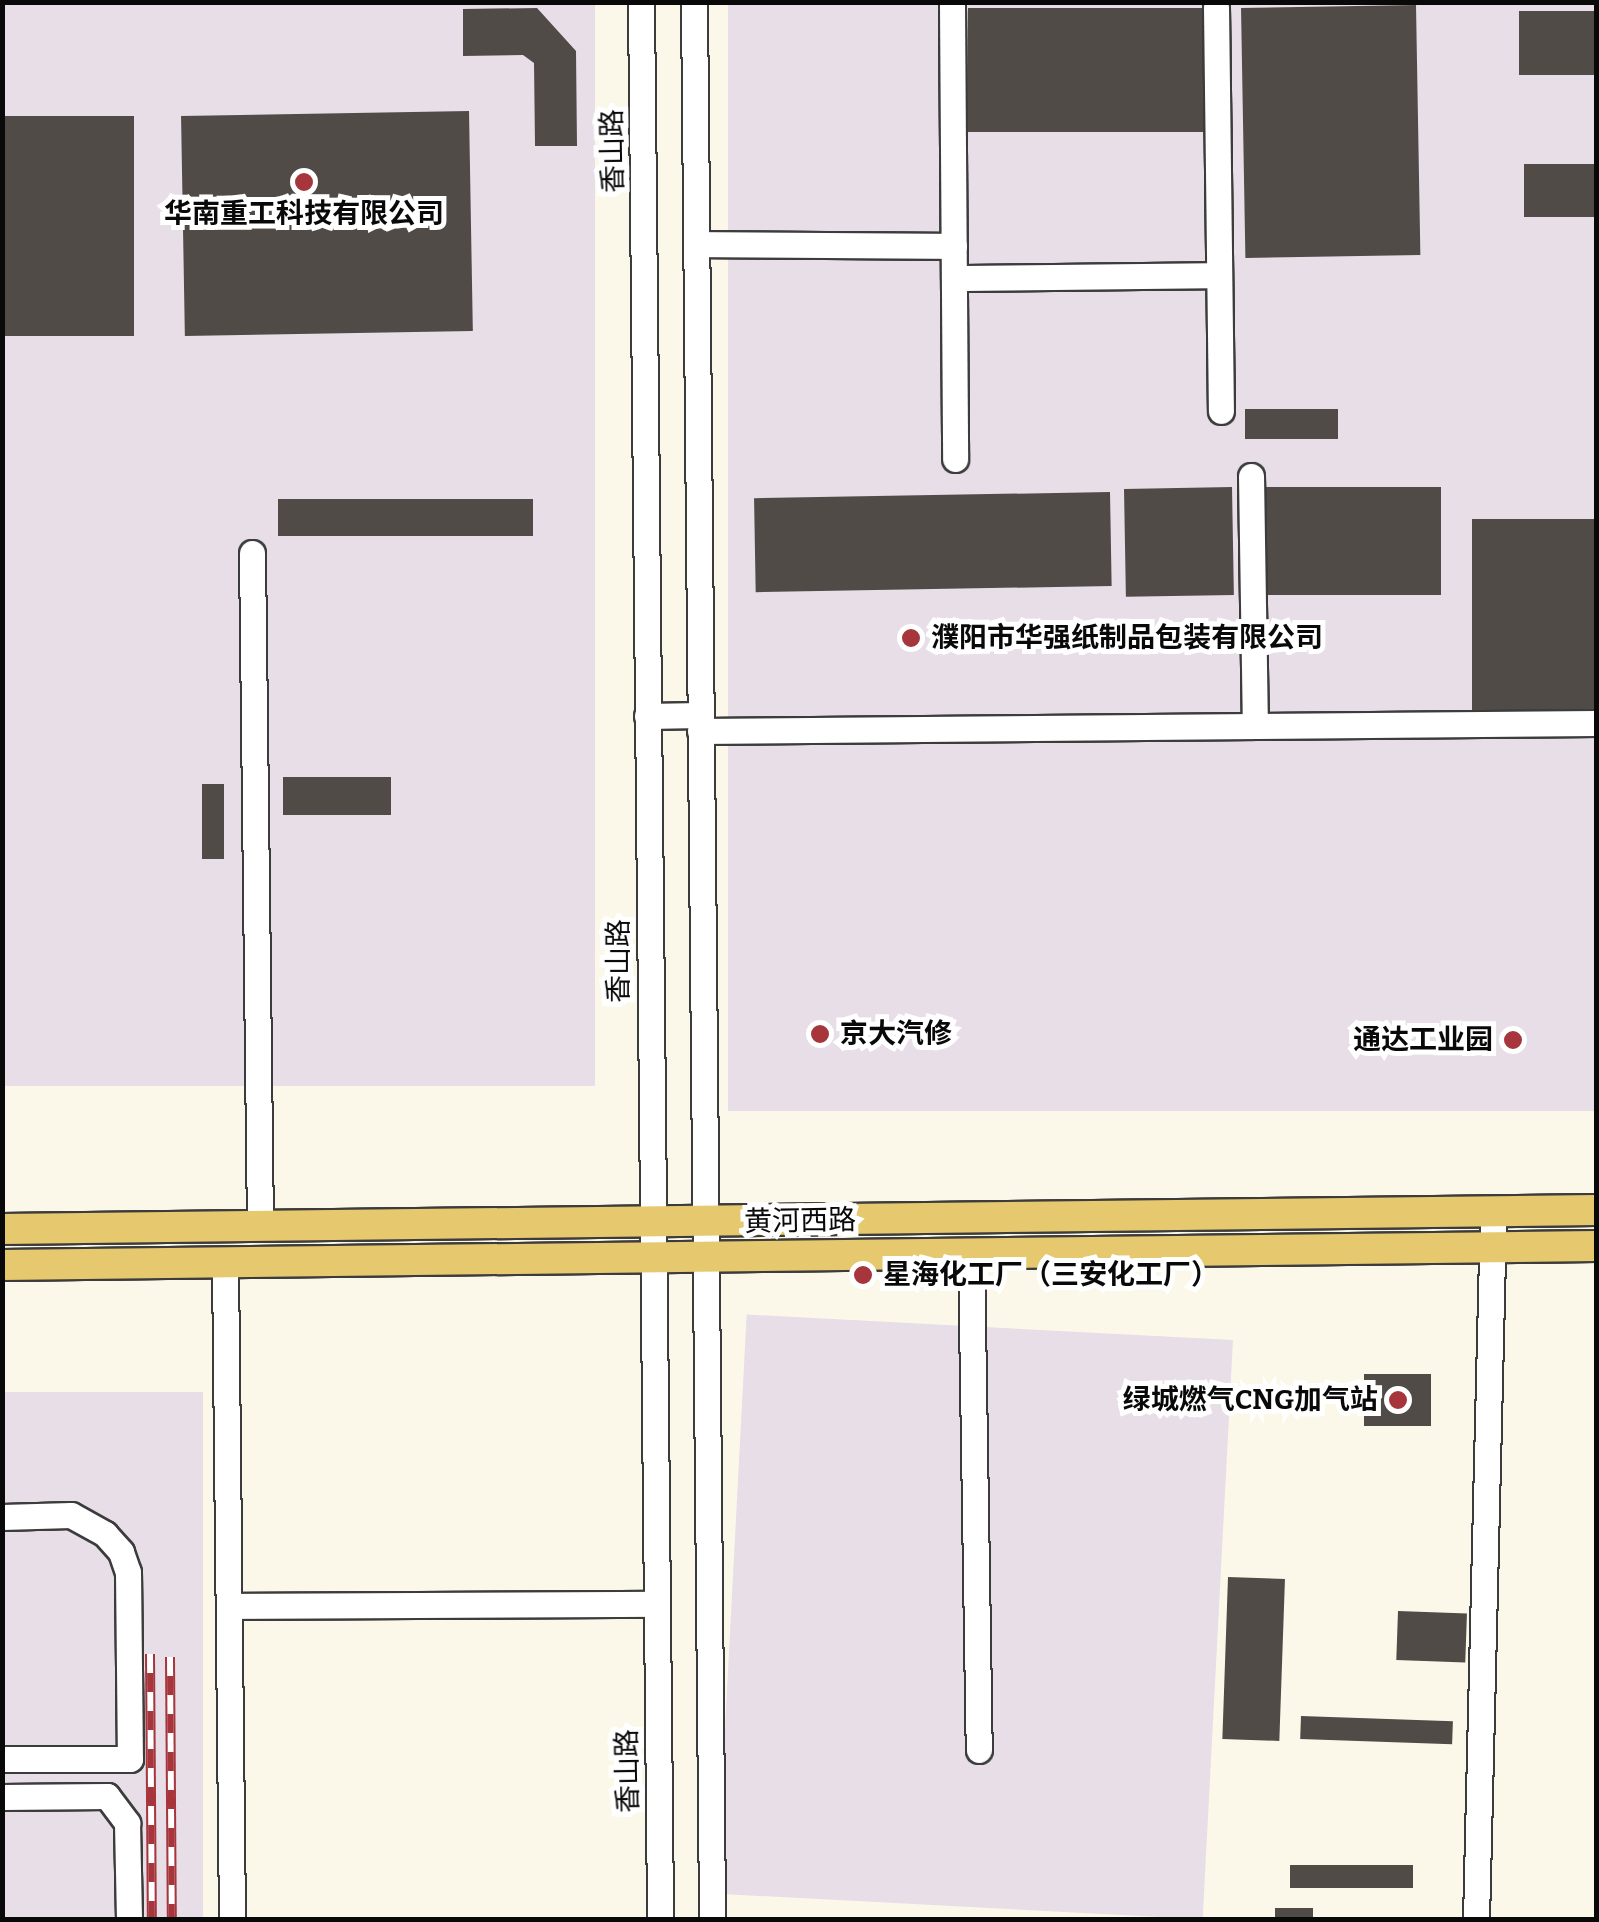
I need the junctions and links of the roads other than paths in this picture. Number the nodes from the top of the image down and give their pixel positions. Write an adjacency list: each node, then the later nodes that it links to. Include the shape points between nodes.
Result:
1 (641, 2): 13 (street, 香山路)
2 (694, 2): 5 (street)
3 (952, 5): 6 (street)
4 (1216, 7): 7 (street)
5 (697, 244): 6 (street); 14 (street)
6 (954, 246): 8 (street)
7 (1219, 275): 8 (street); 9 (street)
8 (954, 278): 10 (street)
9 (1221, 412)
10 (955, 459)
11 (1252, 476): 16 (street)
12 (252, 553): 21 (street)
13 (647, 716): 14 (street); 20 (street, 香山路)
14 (700, 723): 16 (street); 19 (street)
15 (1596, 723): 16 (street)
16 (1255, 726)
17 (1596, 1210): 18 (main road, 黄河西路)
18 (1493, 1212): 19 (main road, 黄河西路); 24 (street)
19 (704, 1222): 20 (main road, 黄河西路); 27 (street)
20 (652, 1223): 21 (main road, 黄河西路); 26 (street, 香山路)
21 (260, 1227): 22 (main road, 黄河西路)
22 (2, 1229)
23 (1596, 1246): 24 (main road, 黄河西路)
24 (1491, 1248): 25 (main road, 黄河西路); 40 (street)
25 (971, 1255): 27 (main road, 黄河西路); 33 (street)
26 (652, 1258): 27 (main road, 黄河西路); 28 (main road, 黄河西路); 31 (street, 香山路)
27 (705, 1258): 39 (street)
28 (224, 1263): 29 (main road, 黄河西路); 32 (street)
29 (2, 1265)
30 (2, 1516): 34 (street, via 70,1515 122,1552 128,1572 130,1759)
31 (656, 1604): 32 (street); 38 (street, 香山路)
32 (229, 1606): 37 (street)
33 (979, 1750)
34 (2, 1759)
35 (2, 1797): 36 (street, via 107,1796 127,1823)
36 (129, 1920)
37 (232, 1920)
38 (660, 1920)
39 (712, 1920)
40 (1476, 1920)

